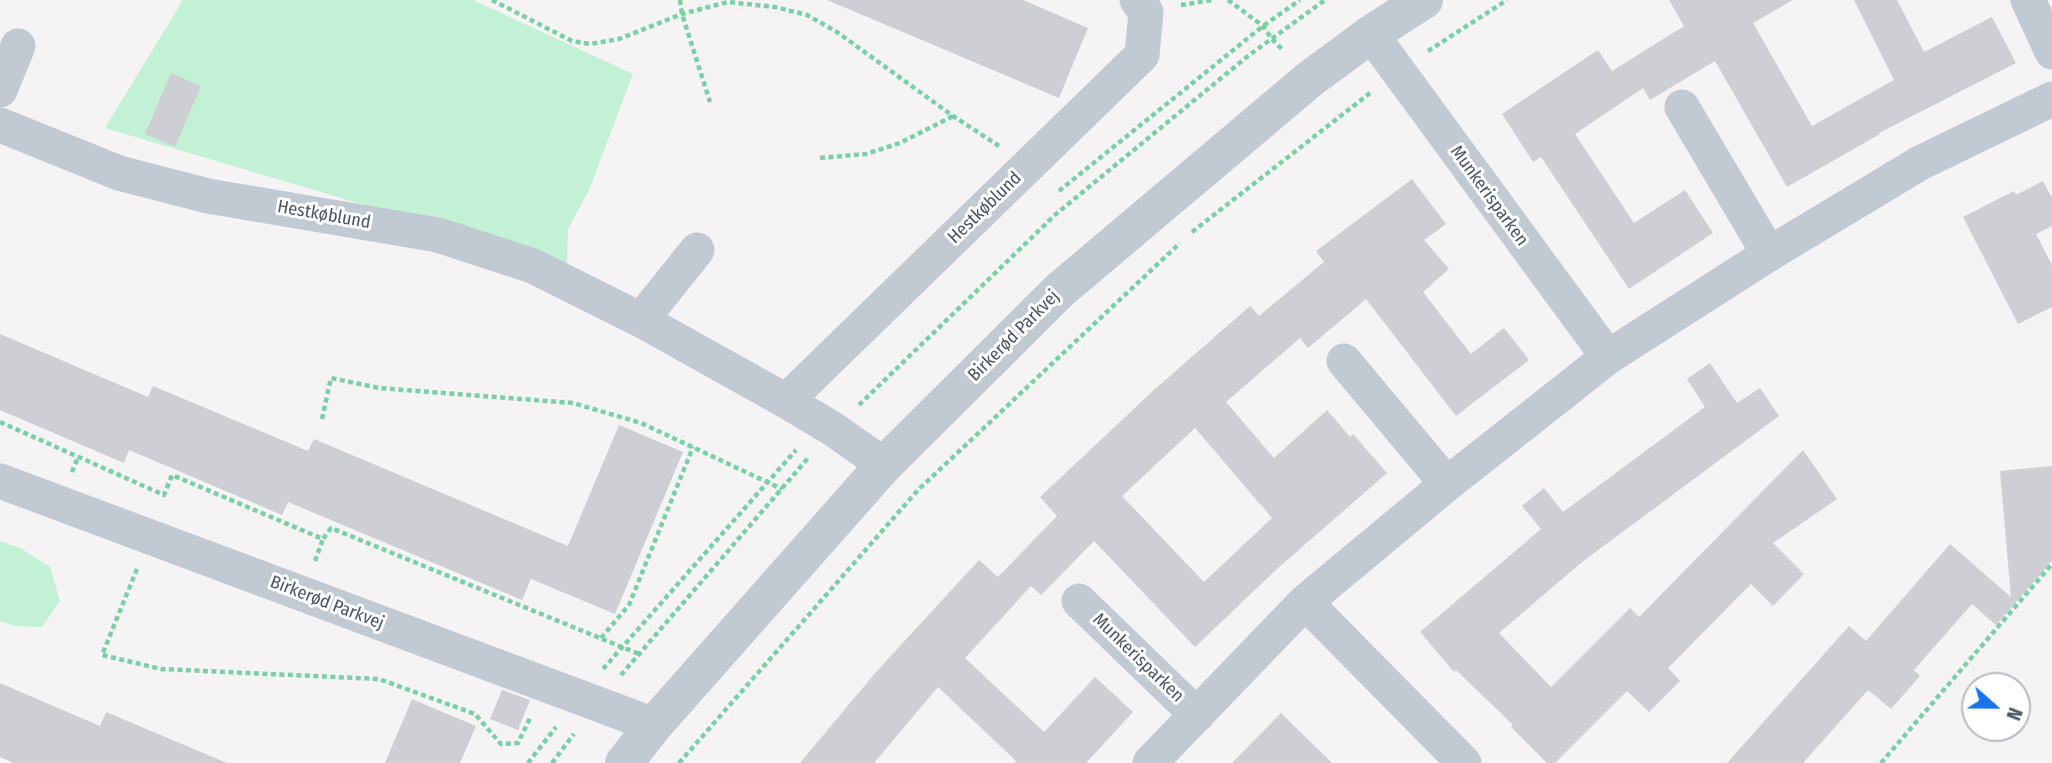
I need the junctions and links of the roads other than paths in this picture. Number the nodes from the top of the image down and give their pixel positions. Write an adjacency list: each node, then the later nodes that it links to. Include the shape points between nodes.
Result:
1 (1137, 0): 16 (street, Hestkøblund, via 1146,12 1142,55)
2 (1424, 0): 4 (street, Birkerød Parkvej)
3 (2028, 0): 6 (street)
4 (1371, 34): 14 (street, Munkerisparken); 17 (street, Birkerød Parkvej, via 1310,79 1060,290)
5 (18, 46): 7 (street)
6 (2052, 52)
7 (0, 90)
8 (2052, 99): 12 (street, Munkerisparken, via 1920,163)
9 (1682, 107): 12 (street)
10 (0, 125): 13 (street, Hestkøblund, via 119,173 208,196 438,235 533,266)
11 (697, 250): 13 (street)
12 (1769, 254): 14 (street, Munkerisparken)
13 (641, 320): 16 (street, Hestkøblund)
14 (1608, 357): 19 (street, Munkerisparken)
15 (1344, 361): 19 (street)
16 (786, 401): 17 (street, Hestkøblund)
17 (884, 465): 23 (street, Birkerød Parkvej)
18 (0, 481): 23 (street, Birkerød Parkvej)
19 (1447, 484): 21 (street, Munkerisparken)
20 (1079, 601): 22 (street, Munkerisparken)
21 (1305, 602): 22 (street, Munkerisparken); 26 (street)
22 (1197, 715): 25 (street, Munkerisparken)
23 (654, 725): 24 (street, Birkerød Parkvej)
24 (624, 763)
25 (1150, 763)
26 (1464, 763)

